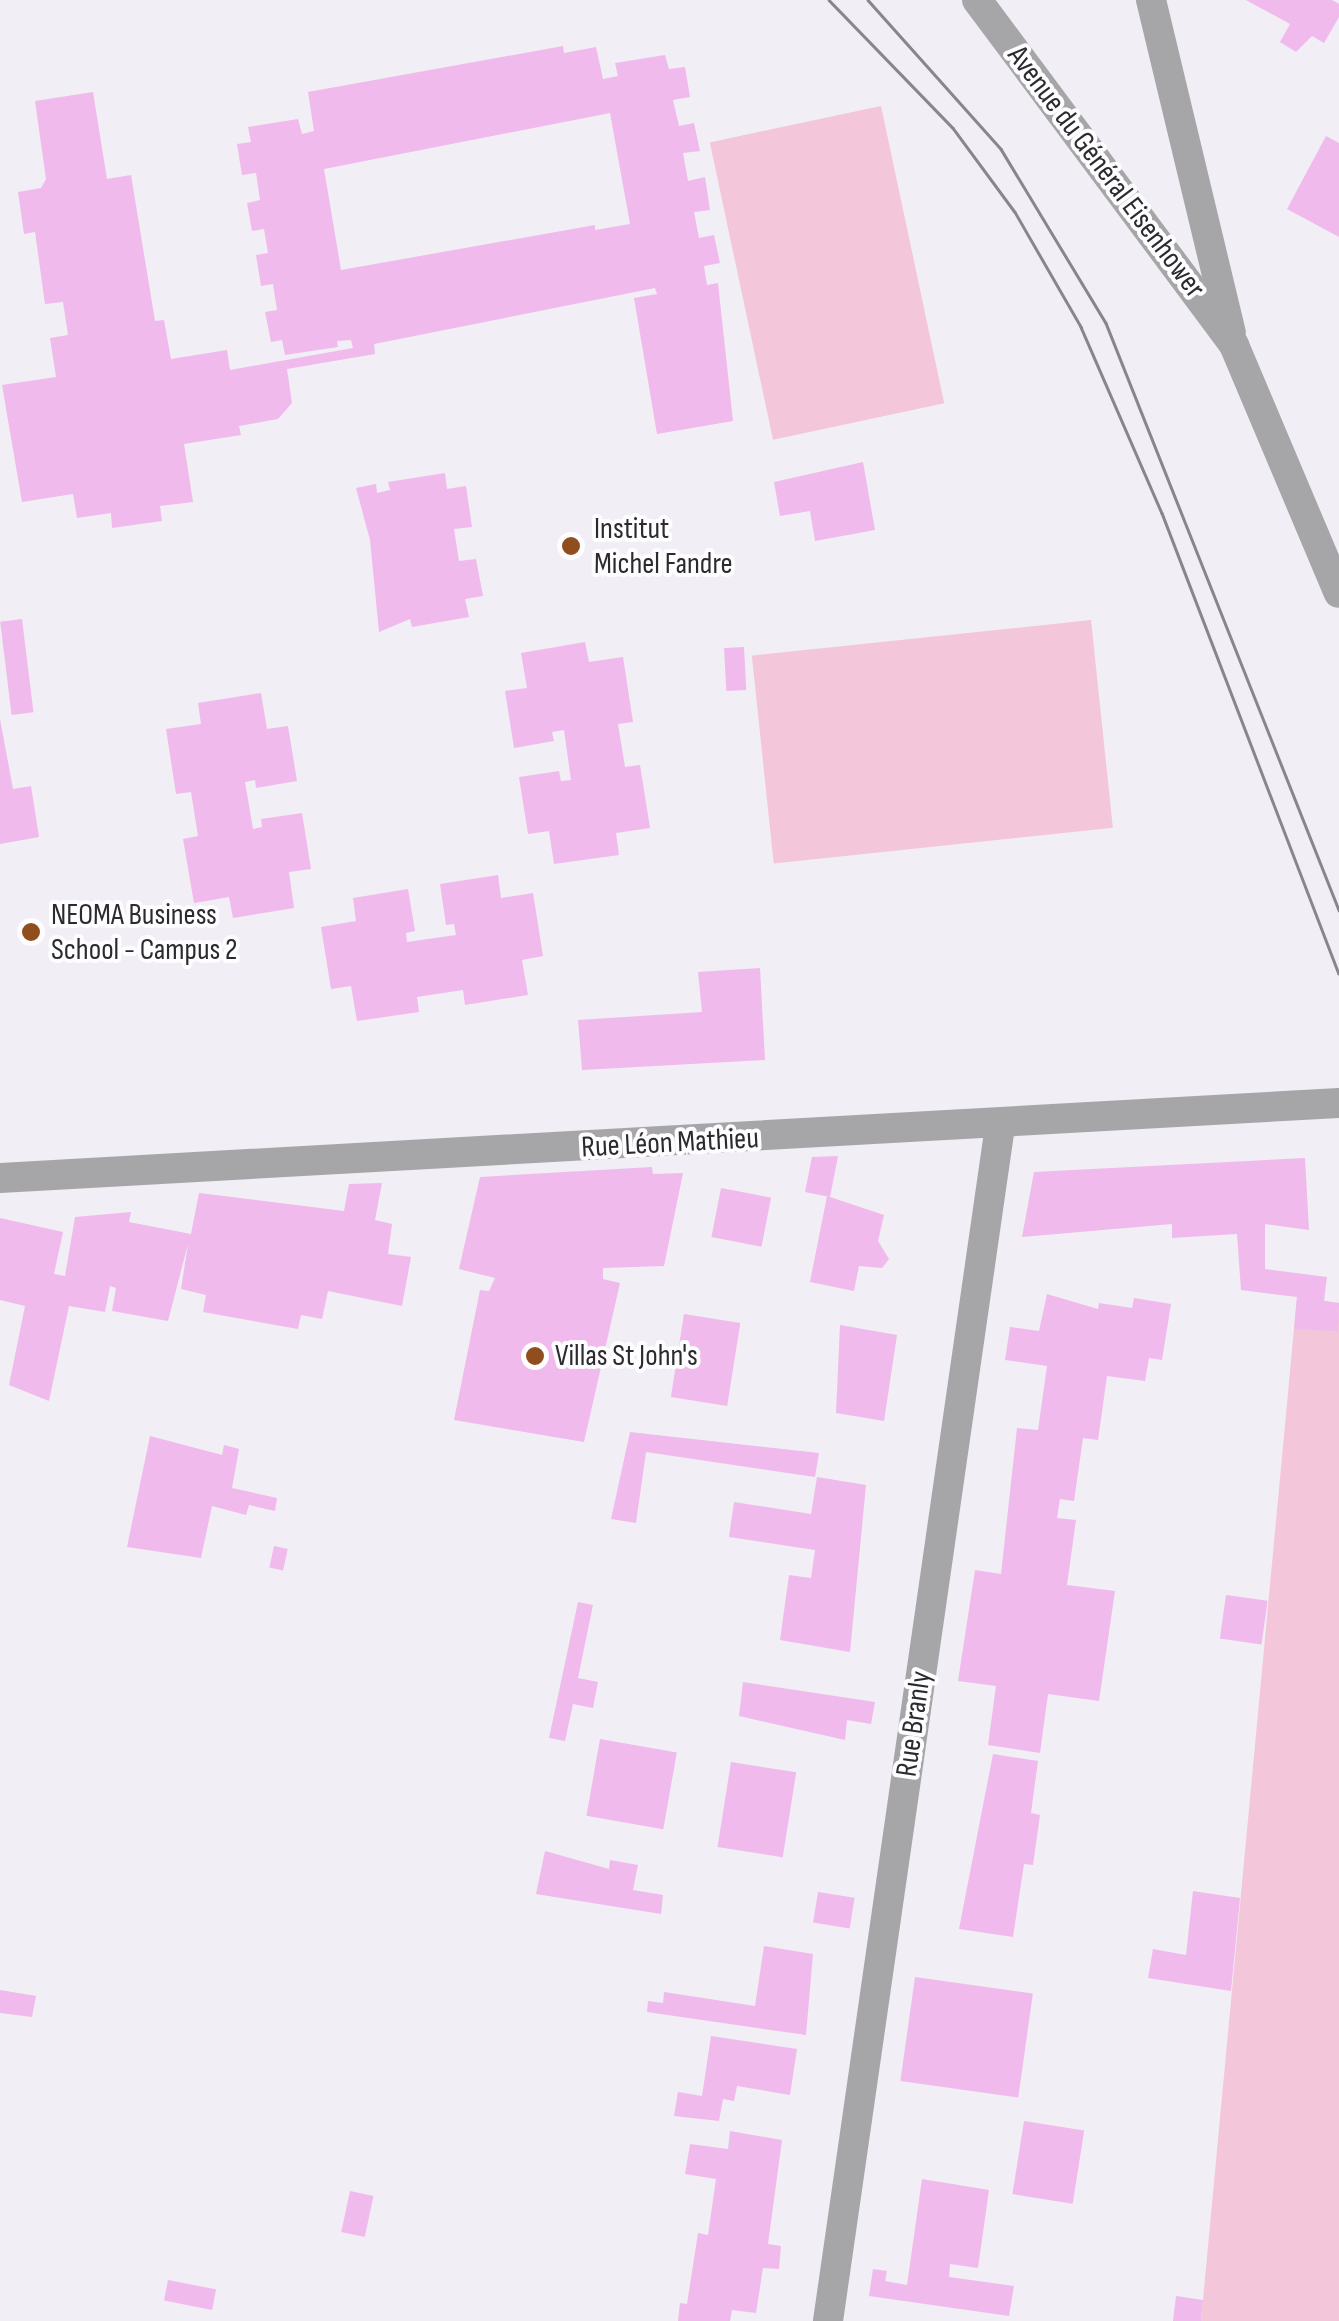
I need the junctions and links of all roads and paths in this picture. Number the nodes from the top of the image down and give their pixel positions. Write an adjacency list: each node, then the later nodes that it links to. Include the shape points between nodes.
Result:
1 (977, 0): 3 (street, Avenue du Général Eisenhower)
2 (1151, 0): 3 (street, Avenue du Général Eisenhower)
3 (1234, 345): 4 (street, Avenue du Général Eisenhower)
4 (1339, 593)
5 (1339, 1103): 6 (street, Rue Léon Mathieu)
6 (1000, 1126): 7 (street, Rue Léon Mathieu); 8 (street, Rue Branly)
7 (0, 1178)
8 (828, 2321)

